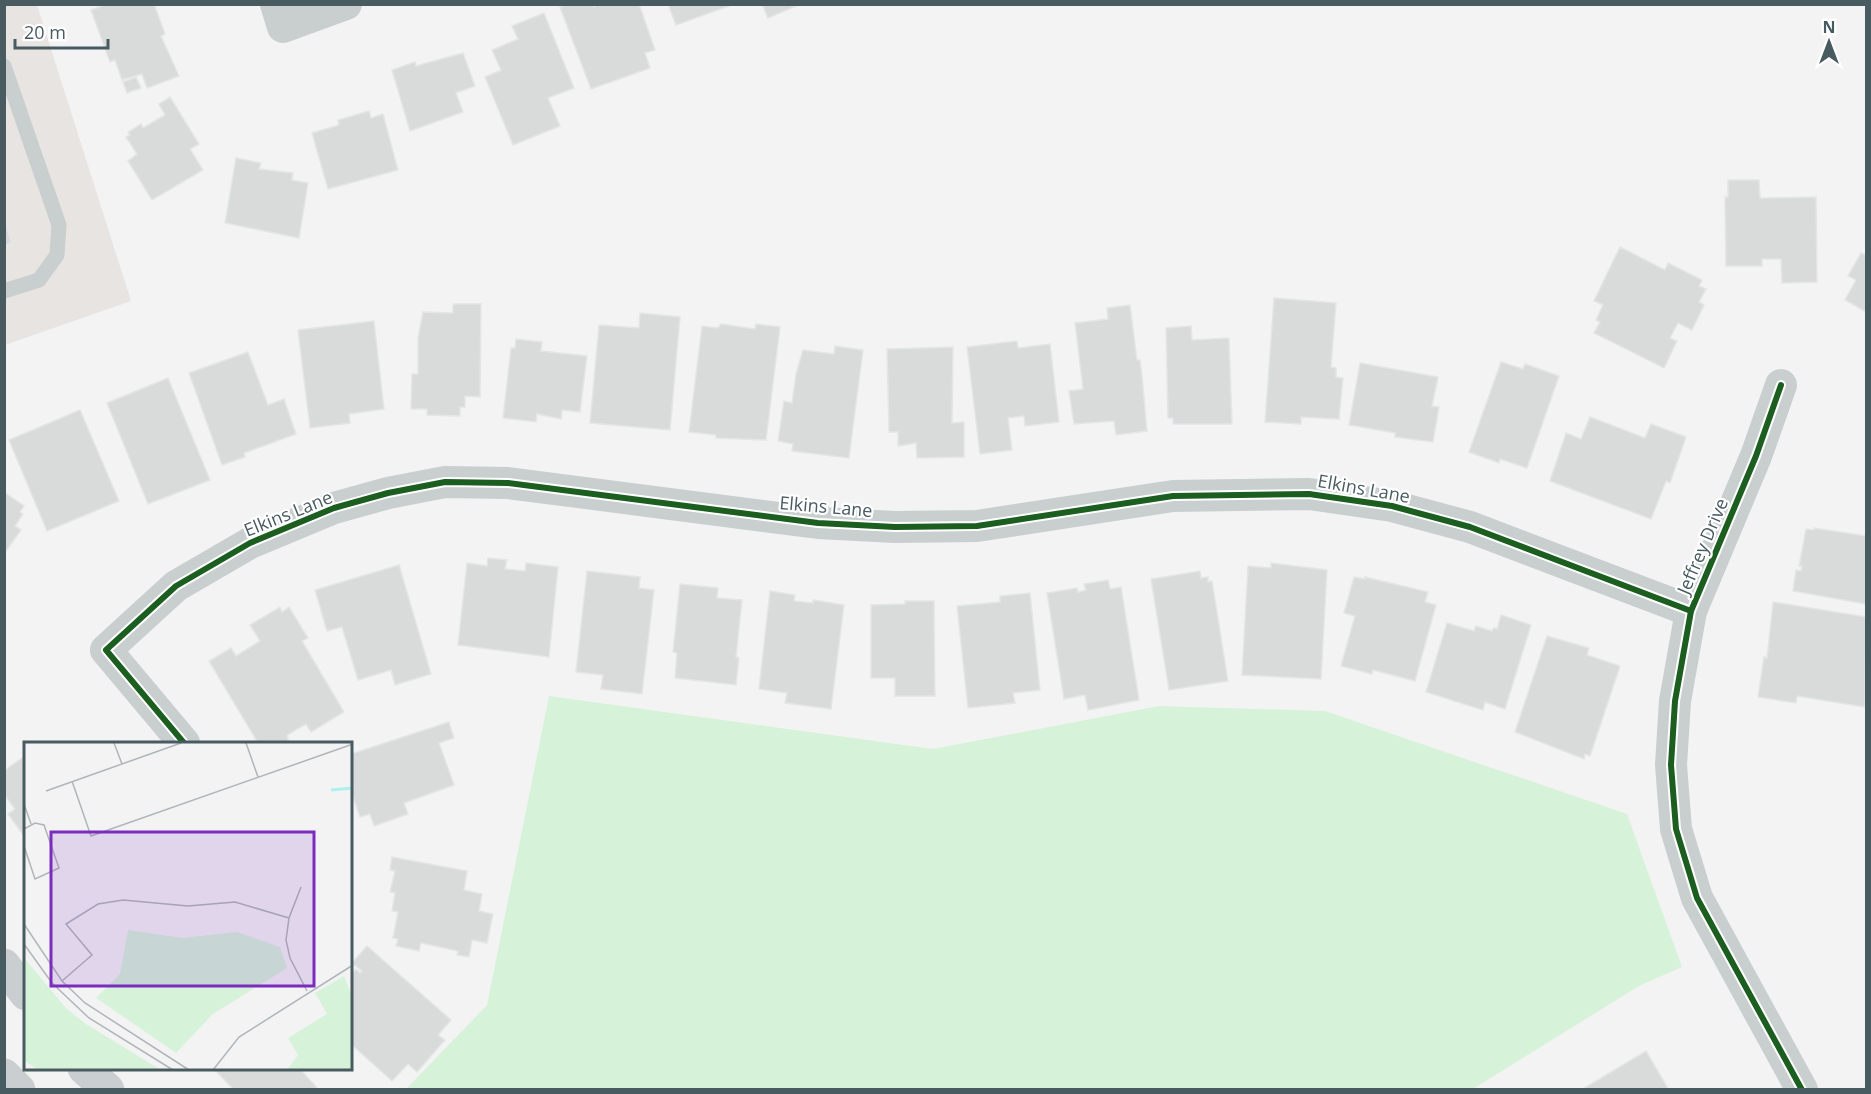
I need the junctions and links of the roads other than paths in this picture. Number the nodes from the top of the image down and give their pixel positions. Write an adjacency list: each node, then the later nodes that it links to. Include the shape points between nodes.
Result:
1 (276, 4): 2 (street, via 283,27)
2 (346, 4)
3 (4, 66): 4 (lane, via 59,225 57,255 39,280)
4 (4, 291)
5 (1780, 385): 6 (street, Jeffrey Drive, via 1756,456)
6 (1691, 611): 7 (street, Elkins Lane, via 1470,527 1392,506 1309,494 1173,496 977,525 895,526 818,524 508,483 445,482 334,508 250,543 176,586 106,650); 14 (street, Jeffrey Drive, via 1675,701 1671,765 1676,829 1697,898)
7 (183, 742)
8 (4, 965): 9 (main road)
9 (24, 991)
10 (86, 1070): 13 (main road)
11 (4, 1075): 12 (main road)
12 (19, 1089)
13 (108, 1089)
14 (1802, 1089)

